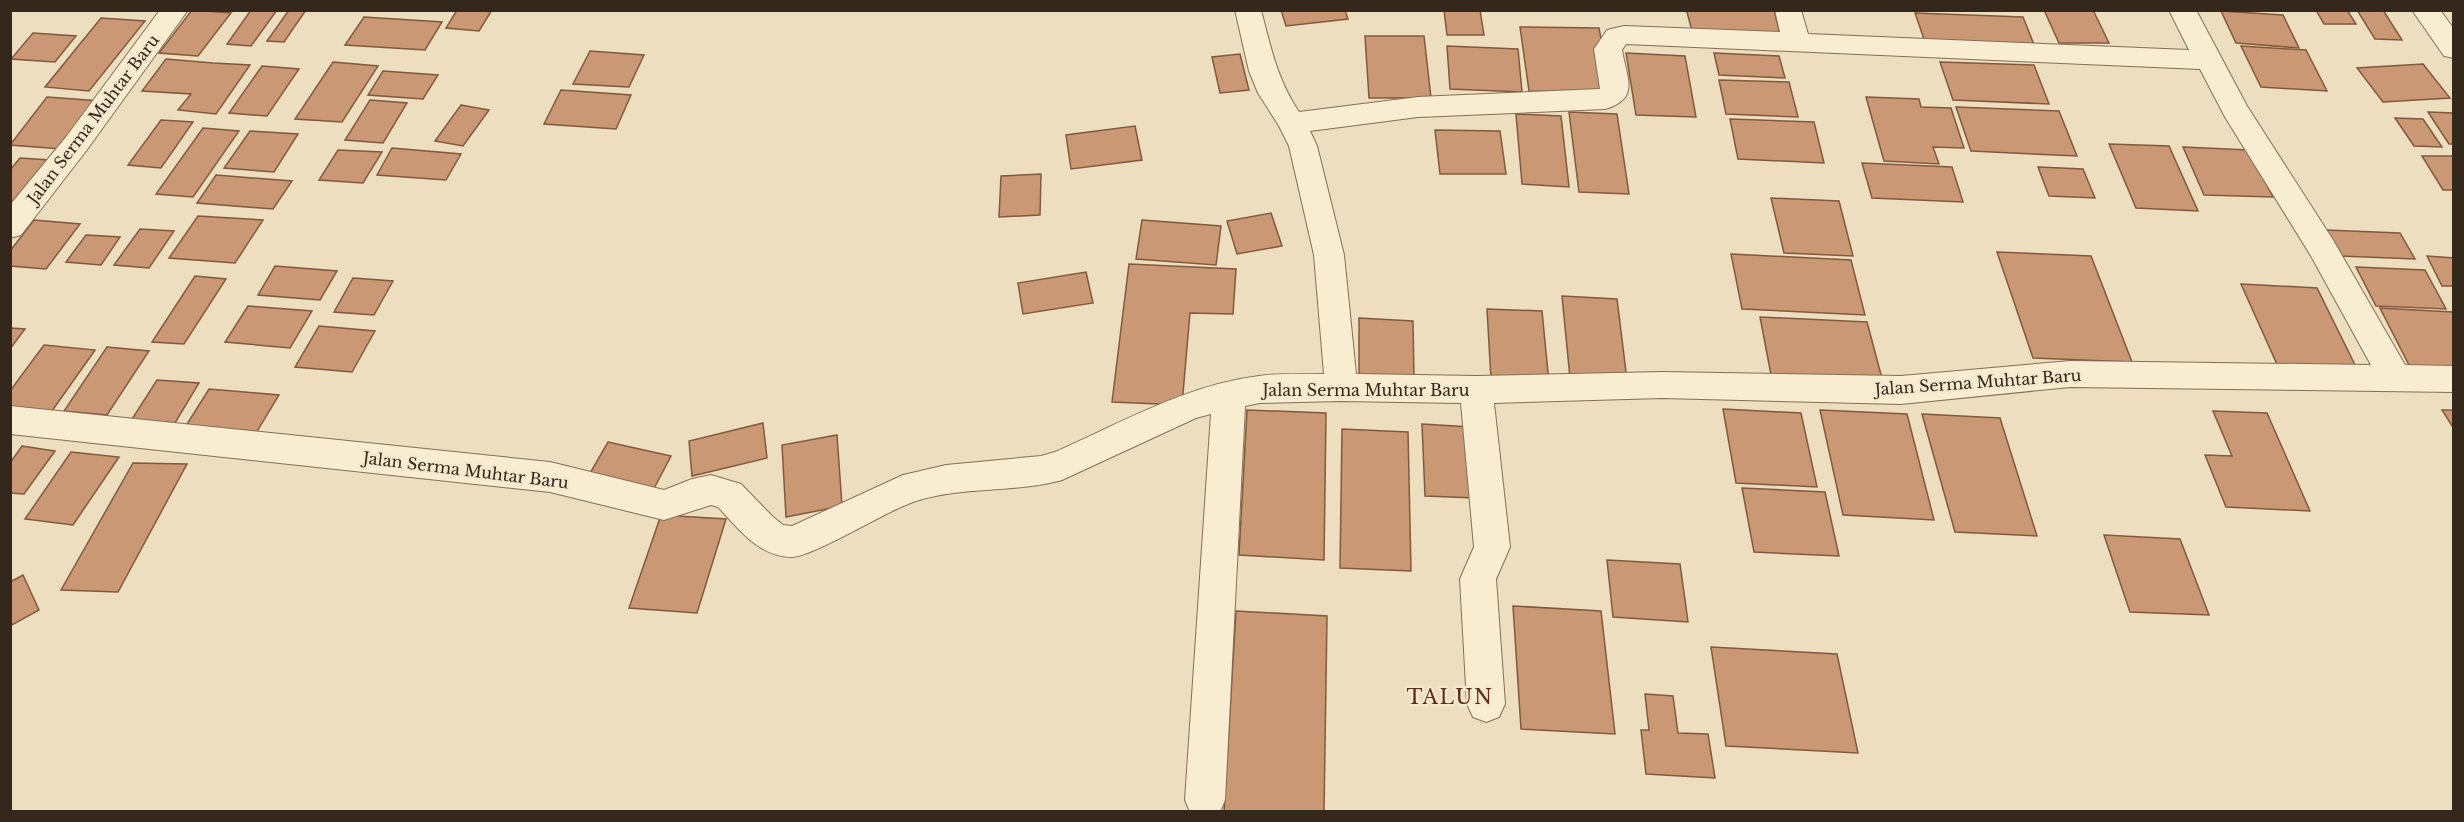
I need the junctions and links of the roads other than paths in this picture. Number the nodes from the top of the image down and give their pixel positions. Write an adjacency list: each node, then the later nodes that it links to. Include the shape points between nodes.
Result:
1 (175, 10): 10 (street, Jalan Serma Muhtar Baru)
2 (1248, 10): 9 (street, via 1263,71)
3 (1788, 10): 6 (street)
4 (2182, 10): 8 (street)
5 (2425, 10): 7 (street)
6 (1796, 41): 8 (street); 9 (street, via 1624,35 1617,37 1608,49 1615,93 1605,99 1418,107)
7 (2454, 50)
8 (2208, 60): 11 (street)
9 (1292, 123): 13 (street, via 1303,146 1329,255)
10 (10, 227)
11 (2396, 377): 12 (street, Jalan Serma Muhtar Baru); 14 (street, Jalan Serma Muhtar Baru, via 2070,374 1901,390 1662,386)
12 (2454, 379)
13 (1341, 387): 14 (street, Jalan Serma Muhtar Baru); 15 (street, Jalan Serma Muhtar Baru)
14 (1476, 390): 17 (street, via 1492,547 1478,579)
15 (1229, 395): 16 (street, Jalan Serma Muhtar Baru, via 1188,407 1062,465 1041,471 946,480 903,490 794,542 775,539 729,495 711,490 664,505 550,477); 18 (street)
16 (10, 420)
17 (1486, 704)
18 (1205, 800)

